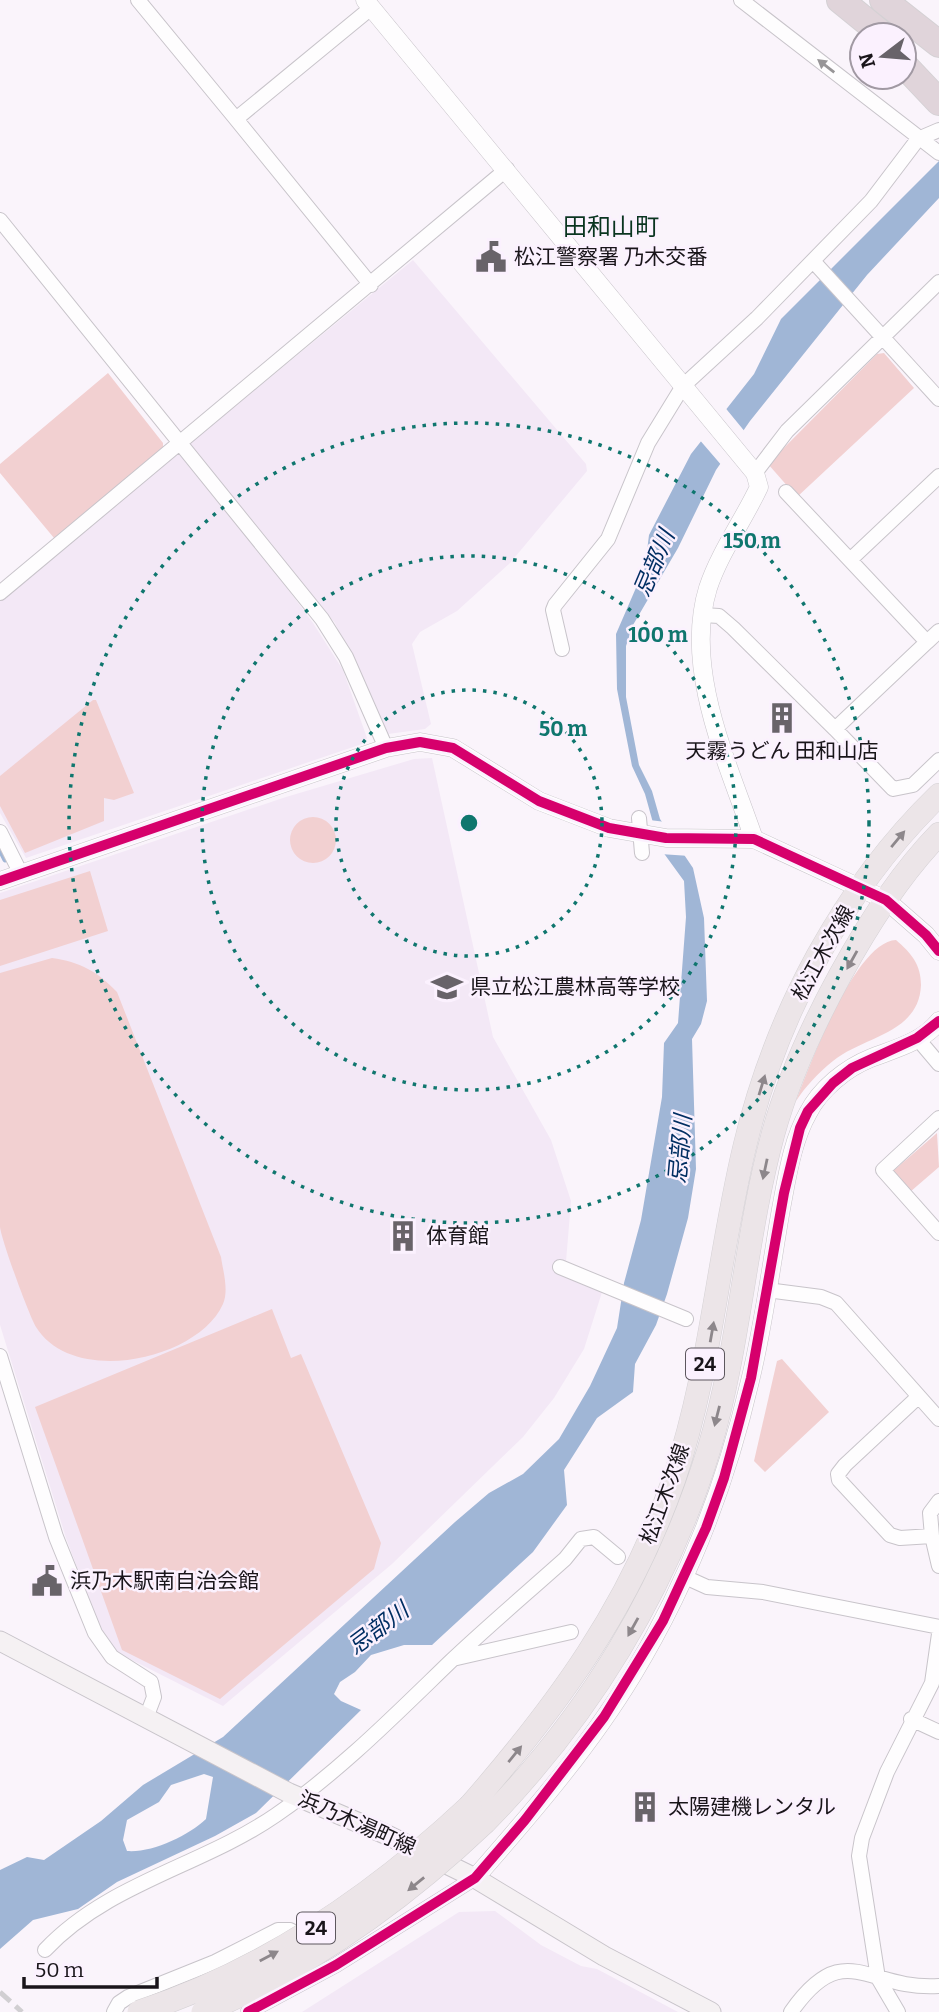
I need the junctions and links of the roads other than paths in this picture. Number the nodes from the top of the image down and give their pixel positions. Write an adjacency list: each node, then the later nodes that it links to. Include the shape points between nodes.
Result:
1 (138, 0): 14 (street)
2 (741, 0): 16 (street, one-way to 2)
3 (840, 0): 7 (highway)
4 (883, 0): 9 (highway)
5 (892, 0): 8 (highway)
6 (368, 4): 14 (street); 18 (street)
7 (865, 21)
8 (939, 31)
9 (939, 44)
10 (918, 62): 11 (highway)
11 (939, 79)
12 (918, 80): 13 (highway)
13 (939, 102)
14 (236, 119): 22 (street)
15 (939, 130): 16 (street)
16 (918, 139): 17 (street); 20 (street)
17 (936, 151)
18 (508, 169): 22 (street); 24 (street)
19 (0, 220): 26 (street)
20 (816, 264): 23 (street); 24 (street)
21 (939, 282): 23 (street)
22 (371, 285): 26 (street)
23 (879, 335): 25 (street); 27 (street)
24 (683, 386): 27 (street); 35 (street, via 649,443 608,539 555,605)
25 (939, 399)
26 (181, 442): 31 (street); 37 (street, via 322,619 346,657)
27 (751, 468): 32 (street, via 759,487 724,551)
28 (939, 476): 30 (street)
29 (786, 492): 30 (street)
30 (850, 560): 34 (street)
31 (0, 593)
32 (703, 615): 36 (street, via 719,616 733,628); 43 (street, via 700,658 707,695)
33 (939, 631): 34 (street)
34 (927, 642): 36 (street)
35 (562, 649)
36 (835, 729): 38 (street, via 893,789 913,785)
37 (386, 748): 40 (street, via 420,742 453,748 539,801 584,820); 45 (street)
38 (939, 760)
39 (939, 795): 47 (main road, 松江木次線 / 24, one-way to 39)
40 (643, 830): 43 (street); 44 (street)
41 (0, 832): 45 (street)
42 (939, 834): 48 (main road, 松江木次線 / 24)
43 (754, 839): 47 (street)
44 (642, 853)
45 (22, 874): 46 (street)
46 (0, 881)
47 (861, 887): 48 (street); 75 (main road, 松江木次線 / 24, one-way to 47, via 611,1622 655,1527 695,1410 745,1146 761,1089 798,994)
48 (886, 900): 49 (street); 75 (main road, 松江木次線 / 24, one-way to 75, via 816,1025 785,1097 764,1176 723,1395 677,1537 637,1620 597,1686 530,1773)
49 (939, 951)
50 (939, 1021): 51 (street)
51 (917, 1038): 52 (street); 56 (street, via 852,1068 808,1111 787,1180)
52 (939, 1064)
53 (939, 1118): 54 (street, via 883,1170)
54 (939, 1233)
55 (560, 1267): 57 (street)
56 (767, 1290): 59 (street, via 836,1303); 65 (street, via 731,1454)
57 (686, 1319)
58 (0, 1356): 71 (street, via 56,1537 95,1633 112,1657 151,1682 154,1696)
59 (918, 1398): 60 (street); 62 (street, via 838,1474 890,1535)
60 (939, 1419)
61 (939, 1500): 62 (street, via 930,1513)
62 (932, 1536): 64 (street)
63 (618, 1558): 70 (street, via 593,1536 581,1539 565,1559)
64 (939, 1566)
65 (685, 1577): 66 (street, via 707,1587 763,1592); 76 (street, via 604,1717)
66 (939, 1627)
67 (572, 1632): 70 (street)
68 (939, 1634): 72 (street, via 932,1683)
69 (0, 1641): 71 (main road, 浜乃木湯町線)
70 (454, 1658): 74 (street, via 381,1729)
71 (145, 1718): 74 (main road, 浜乃木湯町線)
72 (911, 1719): 73 (street); 79 (street, via 862,1838 859,1856)
73 (939, 1732)
74 (295, 1796): 76 (main road, 浜乃木湯町線); 77 (street, via 248,1835 112,1898)
75 (478, 1814): 82 (main road, 松江木次線 / 24, one-way to 75, bridge, via 235,1972 315,1928); 83 (main road, 松江木次線 / 24, one-way to 83, bridge, via 382,1912 287,1972)
76 (475, 1878): 78 (street); 85 (main road, 浜乃木湯町線, via 604,1956)
77 (45, 1951)
78 (337, 1965): 81 (street, via 300,1933 278,1930 215,1962 128,1997); 84 (street)
79 (878, 1978): 80 (street); 86 (street, via 844,1970 825,1975); 87 (street)
80 (939, 1986)
81 (114, 2012)
82 (139, 2012)
83 (203, 2012)
84 (248, 2012)
85 (711, 2012)
86 (791, 2012)
87 (898, 2012)

